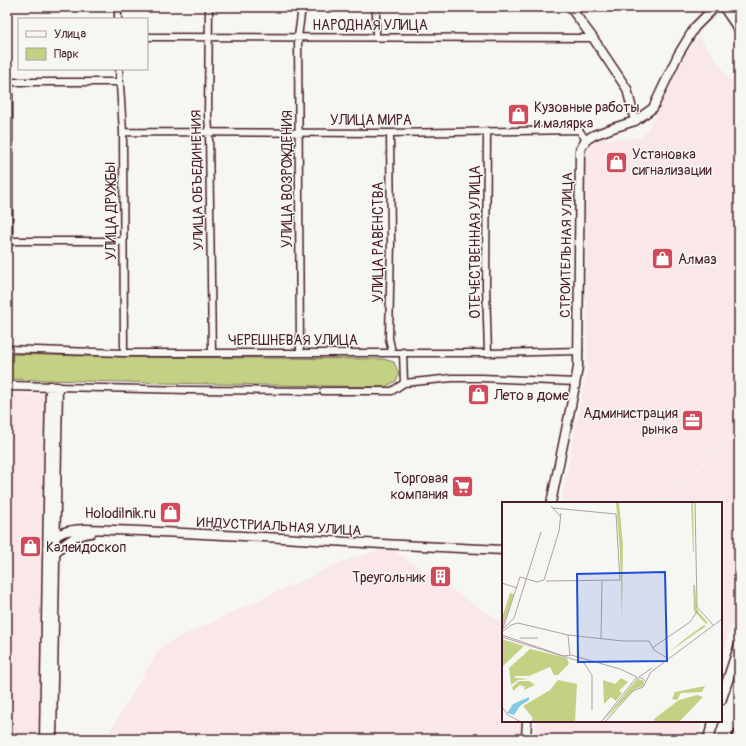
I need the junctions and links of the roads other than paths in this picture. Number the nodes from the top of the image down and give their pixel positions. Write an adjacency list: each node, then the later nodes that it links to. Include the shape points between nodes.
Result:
1 (118, 7): 8 (street)
2 (209, 7): 11 (street, УЛИЦА ОБЪЕДИНЕНИЯ)
3 (302, 7): 12 (street, УЛИЦА ВОЗРОЖДЕНИЯ)
4 (376, 7): 13 (street)
5 (570, 7): 14 (street)
6 (715, 7): 18 (street, via 694,27 653,108)
7 (724, 7): 9 (main road)
8 (118, 18)
9 (739, 29)
10 (148, 37): 11 (street, НАРОДНАЯ УЛИЦА)
11 (208, 37): 12 (street, НАРОДНАЯ УЛИЦА); 21 (street, УЛИЦА ОБЪЕДИНЕНИЯ)
12 (298, 37): 13 (street, НАРОДНАЯ УЛИЦА); 22 (street, УЛИЦА ВОЗРОЖДЕНИЯ)
13 (376, 37): 14 (street, НАРОДНАЯ УЛИЦА)
14 (593, 38): 18 (street, via 627,89)
15 (119, 70): 17 (street, УЛИЦА ДРУЖБЫ)
16 (8, 82): 17 (street); 25 (street)
17 (119, 82): 20 (street, УЛИЦА ДРУЖБЫ)
18 (635, 121): 24 (street)
19 (487, 131): 23 (street, УЛИЦА МИРА); 24 (street, УЛИЦА МИРА, via 579,130); 34 (street, ОТЕЧЕСТВЕННАЯ УЛИЦА)
20 (123, 132): 21 (street, УЛИЦА МИРА); 26 (street, УЛИЦА ДРУЖБЫ)
21 (209, 132): 22 (street, УЛИЦА МИРА); 29 (street, УЛИЦА ОБЪЕДИНЕНИЯ)
22 (298, 133): 23 (street, УЛИЦА МИРА); 30 (street, УЛИЦА ВОЗРОЖДЕНИЯ)
23 (390, 133): 31 (street, УЛИЦА РАВЕНСТВА, via 389,338)
24 (586, 140): 28 (street, СТРОИТЕЛЬНАЯ УЛИЦА, via 580,150)
25 (8, 241): 26 (street)
26 (123, 241): 33 (street, УЛИЦА ДРУЖБЫ)
27 (7, 349): 33 (street, ЧЕРЕШНЕВАЯ УЛИЦА)
28 (579, 351): 34 (street, ЧЕРЕШНЕВАЯ УЛИЦА); 35 (street, СТРОИТЕЛЬНАЯ УЛИЦА)
29 (212, 352): 30 (street, ЧЕРЕШНЕВАЯ УЛИЦА); 33 (street, ЧЕРЕШНЕВАЯ УЛИЦА)
30 (300, 352): 31 (street, ЧЕРЕШНЕВАЯ УЛИЦА)
31 (392, 352): 32 (street, ЧЕРЕШНЕВАЯ УЛИЦА)
32 (403, 352): 34 (street, ЧЕРЕШНЕВАЯ УЛИЦА); 36 (street)
33 (124, 353)
34 (488, 353)
35 (576, 382): 36 (street, via 452,378); 39 (street, СТРОИТЕЛЬНАЯ УЛИЦА)
36 (404, 383): 38 (street, via 392,391)
37 (7, 386): 38 (street)
38 (54, 387): 41 (street); 42 (street)
39 (551, 502)
40 (122, 530): 41 (street, ИНДУСТРИАЛЬНАЯ УЛИЦА, via 70,530); 43 (street, ИНДУСТРИАЛЬНАЯ УЛИЦА); 44 (street, via 85,534 73,538 65,542)
41 (55, 536): 42 (street); 44 (street)
42 (47, 547): 46 (street)
43 (502, 550)
44 (55, 553): 46 (street)
45 (739, 646): 47 (main road)
46 (49, 681): 48 (street)
47 (722, 697)
48 (49, 712): 51 (street); 52 (street)
49 (527, 722): 53 (street)
50 (714, 722): 54 (main road)
51 (44, 739)
52 (52, 739)
53 (526, 739)
54 (708, 739)

